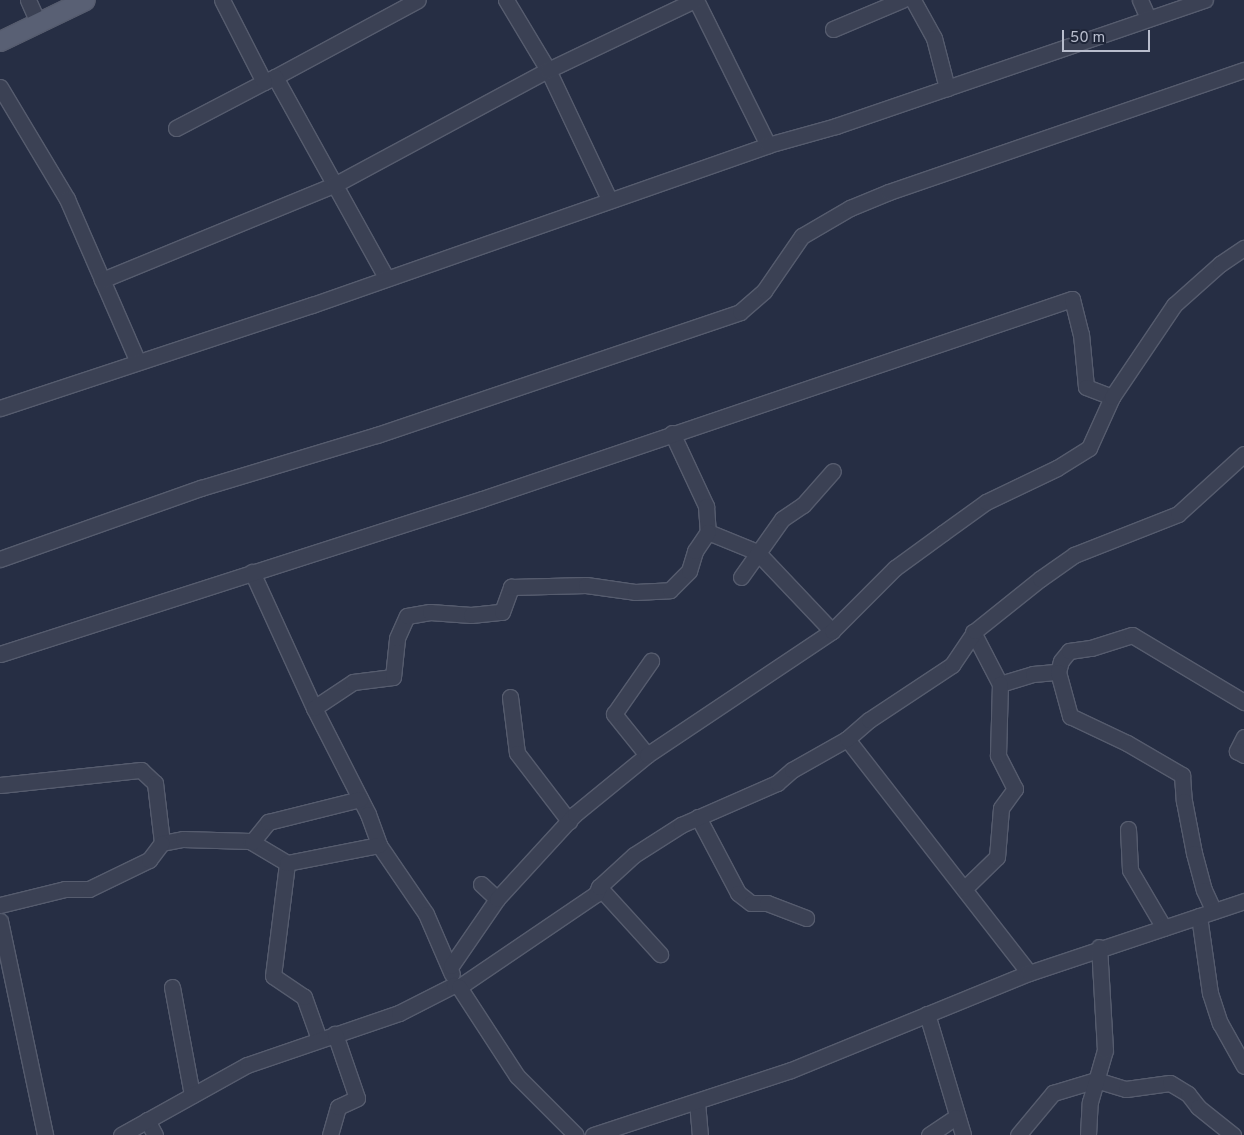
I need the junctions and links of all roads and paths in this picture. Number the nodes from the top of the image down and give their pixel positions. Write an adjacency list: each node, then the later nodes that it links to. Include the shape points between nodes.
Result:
1 (28, 0): 12 (street)
2 (86, 0): 12 (main road)
3 (222, 0): 17 (street)
4 (418, 0): 17 (street)
5 (506, 0): 15 (street)
6 (696, 0): 15 (street); 21 (street)
7 (902, 0): 13 (street)
8 (913, 0): 19 (street, via 934,38)
9 (1140, 0): 11 (street)
10 (1206, 0): 11 (street)
11 (1148, 18): 19 (street)
12 (38, 22): 14 (main road)
13 (834, 29)
14 (0, 41)
15 (548, 70): 22 (street); 23 (street)
16 (1244, 70): 35 (street, via 850,208 802,236 764,291 740,312 377,435 196,490)
17 (269, 79): 20 (street); 22 (street)
18 (0, 87): 26 (street, via 67,199)
19 (948, 88): 21 (street)
20 (176, 128)
21 (768, 145): 23 (street)
22 (334, 185): 25 (street); 26 (street)
23 (609, 199): 25 (street)
24 (1244, 248): 28 (street, via 1220,264 1174,305)
25 (386, 277): 27 (street, via 312,305)
26 (102, 280): 27 (street)
27 (137, 360): 29 (street)
28 (1112, 397): 30 (street, via 1086,387 1082,334 1072,299); 38 (street, via 1089,448 1057,468 986,502 943,532 895,568)
29 (0, 408)
30 (672, 433): 33 (street, via 706,506); 36 (street, via 482,499)
31 (1244, 454): 39 (street, via 1178,514 1074,555)
32 (833, 471): 34 (street, via 803,505 782,519)
33 (708, 532): 34 (street); 46 (street, via 694,551 689,570 670,590 635,592 586,585 511,587 502,612 471,615 430,612 407,616 397,638 393,676 353,682)
34 (757, 552): 37 (street); 38 (street)
35 (0, 559)
36 (252, 572): 40 (street); 46 (street)
37 (741, 577)
38 (832, 631): 49 (street)
39 (973, 632): 43 (street); 48 (street, via 952,665 869,720)
40 (0, 654)
41 (652, 661): 49 (street, via 614,714)
42 (1058, 672): 43 (street, via 1033,674); 45 (street, via 1061,660 1069,651 1092,648 1132,635); 66 (street, via 1070,716 1127,743 1182,775 1194,853 1204,890)
43 (1000, 684): 62 (street, via 998,756 1015,789 1001,808 997,857)
44 (510, 697): 54 (street, via 518,753)
45 (1244, 702)
46 (314, 708): 52 (street)
47 (1244, 736): 50 (street, via 1237,751)
48 (847, 739): 53 (street, via 792,770 777,783); 62 (street)
49 (647, 755): 54 (street)
50 (1244, 755)
51 (0, 784): 57 (street, via 141,770 155,782)
52 (360, 799): 56 (street, via 268,822); 58 (street)
53 (698, 817): 61 (street, via 634,855); 68 (street, via 738,893 751,903 767,903)
54 (569, 821): 63 (street)
55 (1128, 828): 70 (street, via 1130,870)
56 (252, 842): 57 (street, via 183,840); 59 (street)
57 (162, 843): 65 (street, via 149,860 89,889 64,889)
58 (379, 844): 59 (street); 73 (street, via 426,914)
59 (288, 863): 79 (street, via 273,976 304,997)
60 (481, 884): 63 (street)
61 (599, 887): 72 (street); 75 (street, via 596,894)
62 (964, 889): 74 (street)
63 (497, 900): 73 (street)
64 (1244, 901): 66 (street)
65 (0, 905)
66 (1214, 911): 67 (street)
67 (1199, 916): 70 (street); 80 (street, via 1210,993 1220,1023)
68 (806, 918)
69 (0, 921): 86 (street)
70 (1164, 928): 71 (street)
71 (1099, 947): 74 (street); 81 (street, via 1105,1050)
72 (660, 954)
73 (451, 966): 75 (street)
74 (1029, 973): 77 (street)
75 (456, 986): 78 (street, via 399,1014); 90 (street, via 517,1076)
76 (172, 987): 82 (street)
77 (927, 1014): 83 (street, via 791,1070); 84 (street)
78 (335, 1034): 79 (street); 89 (street, via 357,1098 338,1107)
79 (319, 1039): 82 (street, via 247,1065)
80 (1244, 1066)
81 (1096, 1080): 95 (street, via 1053,1093); 96 (street); 97 (street, via 1126,1089 1170,1084 1188,1094 1198,1107)
82 (192, 1095): 85 (street)
83 (697, 1102): 91 (street); 92 (street)
84 (956, 1117): 93 (street); 94 (street)
85 (147, 1120): 87 (street); 88 (street)
86 (45, 1135)
87 (121, 1135)
88 (155, 1135)
89 (330, 1135)
90 (576, 1135)
91 (593, 1135)
92 (700, 1135)
93 (929, 1135)
94 (963, 1135)
95 (1018, 1135)
96 (1088, 1135)
97 (1234, 1135)

